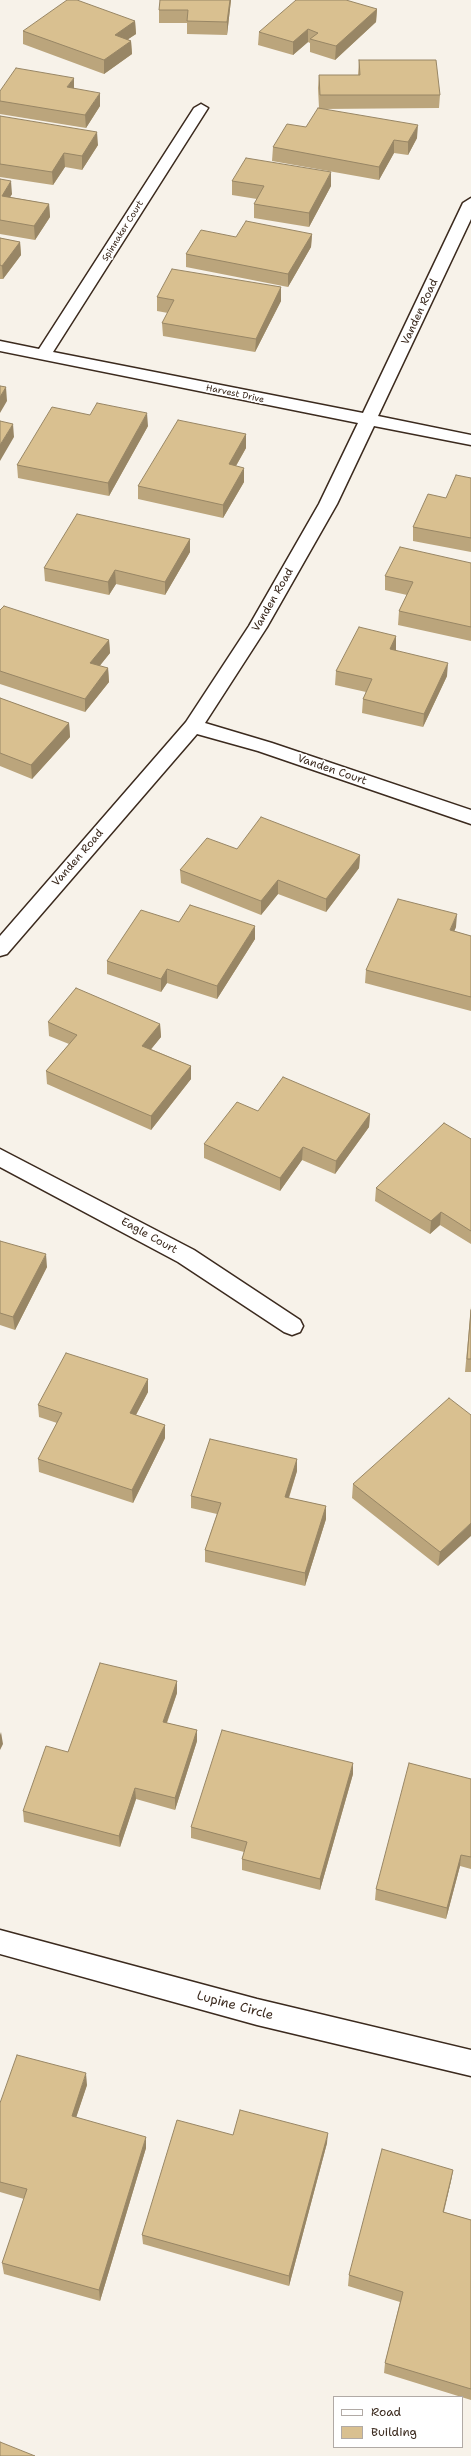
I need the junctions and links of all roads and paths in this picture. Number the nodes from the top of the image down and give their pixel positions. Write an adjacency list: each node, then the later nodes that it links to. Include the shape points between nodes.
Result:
1 (201, 108): 4 (street, Spinnaker Court)
2 (471, 203): 5 (street, Vanden Road)
3 (0, 346): 4 (street, Harvest Drive)
4 (43, 354): 5 (street, Harvest Drive)
5 (370, 419): 6 (street, Harvest Drive); 7 (street, Vanden Road, via 328,504 258,627)
6 (471, 440)
7 (193, 726): 8 (street, Vanden Court, via 265,747); 9 (street, Vanden Road)
8 (471, 817)
9 (0, 949)
10 (0, 1157): 11 (street, Eagle Court, via 186,1256)
11 (292, 1326)
12 (0, 1942): 13 (street, Lupine Circle, via 257,2012)
13 (471, 2063)

